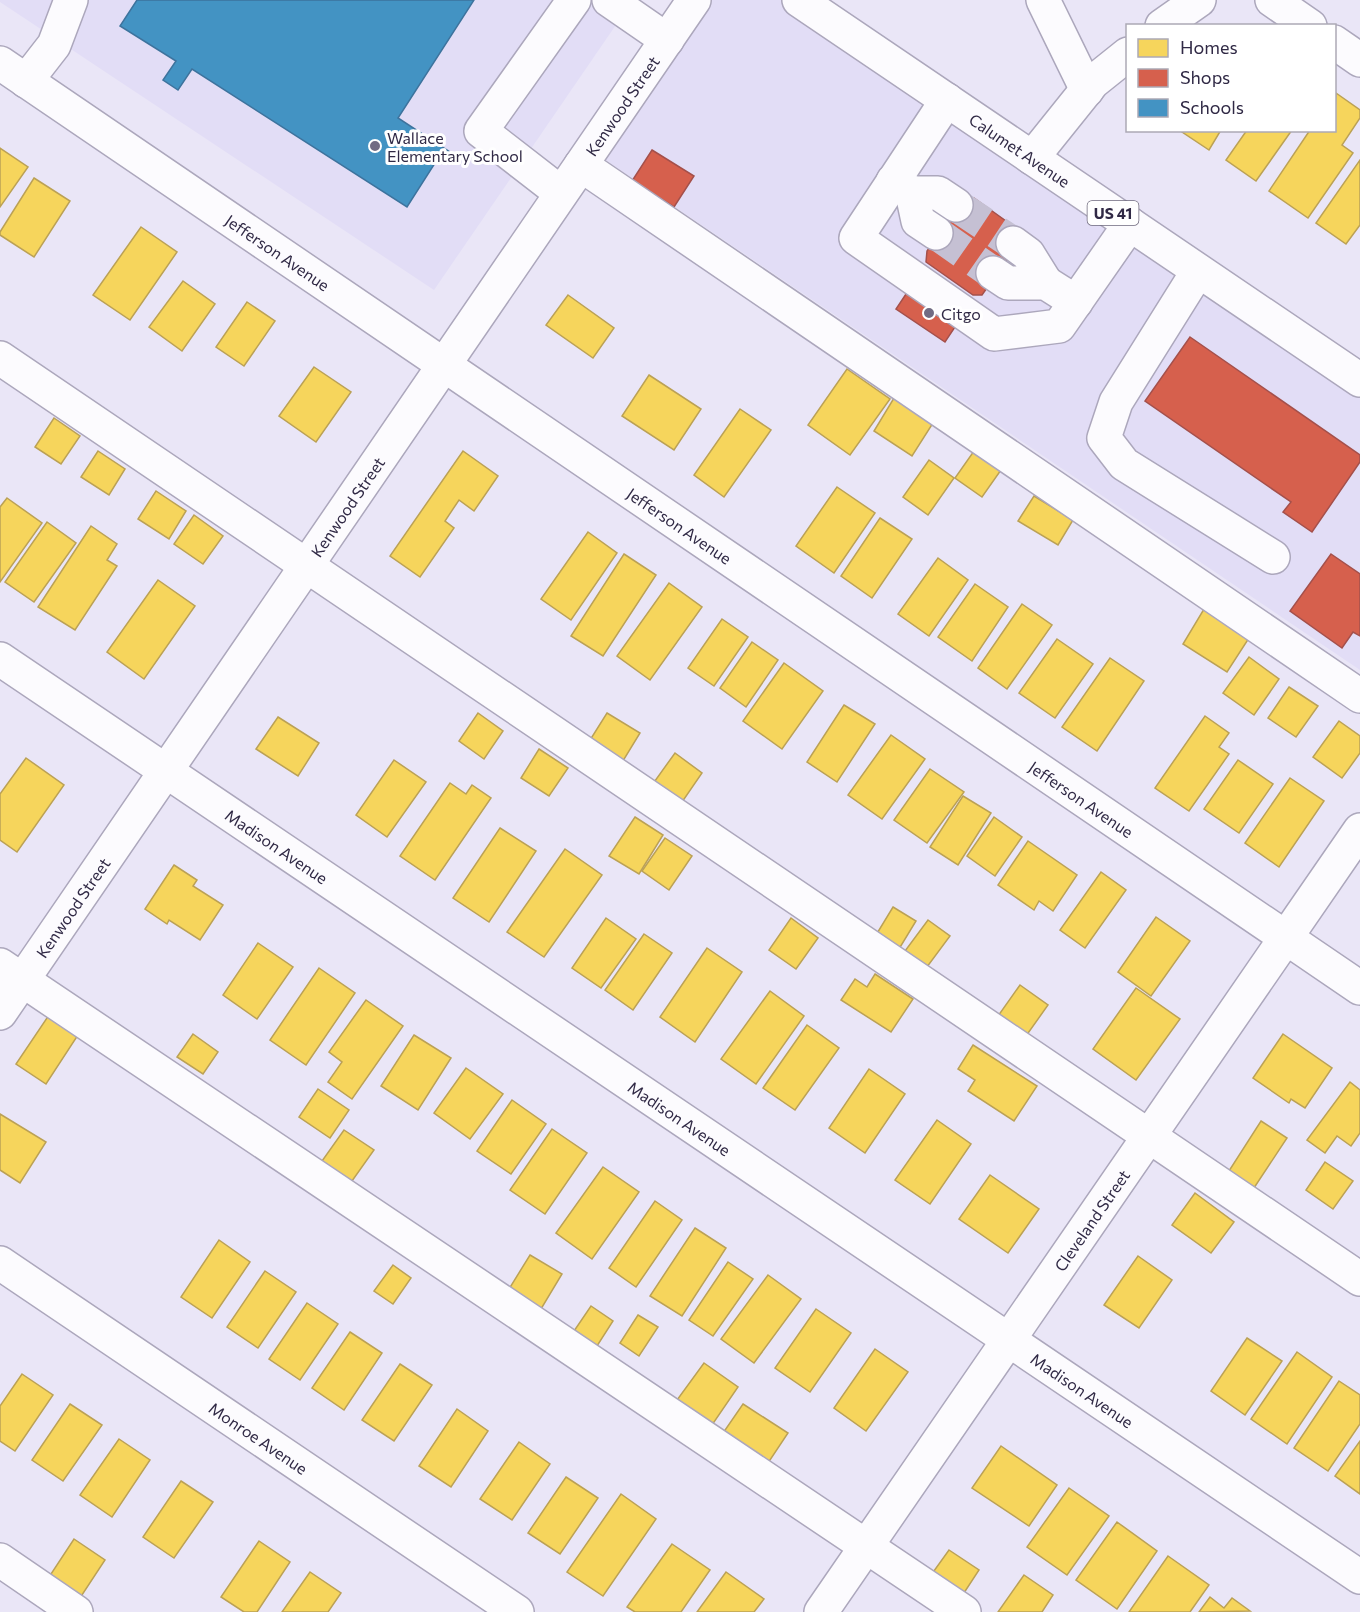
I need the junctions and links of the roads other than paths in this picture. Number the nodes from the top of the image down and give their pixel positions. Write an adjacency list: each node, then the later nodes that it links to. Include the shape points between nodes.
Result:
1 (71, 0): 15 (street, via 54,45)
2 (574, 0): 21 (street, via 482,131)
3 (609, 0): 11 (street)
4 (694, 0): 11 (street, Kenwood Street)
5 (799, 0): 17 (street, Calumet Avenue / US 41)
6 (1044, 0): 16 (street)
7 (1199, 0): 9 (street)
8 (1272, 0): 10 (street)
9 (1165, 24)
10 (1307, 24)
11 (667, 40): 19 (street, Kenwood Street)
12 (1336, 43): 14 (street)
13 (1126, 56): 16 (street)
14 (1360, 60)
15 (13, 72): 31 (street, Jefferson Avenue)
16 (1087, 90): 18 (street)
17 (947, 100): 18 (street, Calumet Avenue / US 41); 20 (street)
18 (1032, 158): 23 (street, Calumet Avenue / US 41)
19 (581, 165): 21 (street, Kenwood Street); 36 (street)
20 (903, 187): 22 (street, via 938,193); 24 (street, via 918,221); 29 (street, via 856,238 994,334 1059,326)
21 (561, 193): 31 (street, Kenwood Street)
22 (956, 205)
23 (1130, 224): 26 (street, Calumet Avenue / US 41); 29 (street)
24 (936, 233)
25 (1012, 243): 28 (street, via 1028,254)
26 (1198, 271): 32 (street, Calumet Avenue / US 41); 33 (street, via 1116,402 1104,438 1124,464)
27 (993, 273): 28 (street, via 1008,283)
28 (1046, 282): 29 (street)
29 (1076, 302)
30 (0, 358): 34 (street)
31 (444, 365): 34 (street, Kenwood Street); 39 (street, Jefferson Avenue)
32 (1360, 380)
33 (1272, 557)
34 (306, 567): 37 (street, Kenwood Street); 43 (street)
35 (0, 659): 37 (street, Madison Avenue)
36 (1360, 696)
37 (166, 771): 40 (street, Kenwood Street); 46 (street, Madison Avenue)
38 (1360, 830): 39 (street, Cleveland Street)
39 (1286, 937): 41 (street, Jefferson Avenue); 43 (street, Cleveland Street)
40 (11, 972): 42 (street, Kenwood Street); 47 (street)
41 (1360, 988)
42 (0, 1013)
43 (1149, 1136): 45 (street); 46 (street, Cleveland Street)
44 (0, 1263): 51 (street, Monroe Avenue)
45 (1360, 1279)
46 (1009, 1339): 47 (street, Cleveland Street); 49 (street, Madison Avenue)
47 (867, 1546): 52 (street, Cleveland Street); 53 (street)
48 (0, 1560): 50 (street)
49 (1360, 1577)
50 (76, 1612)
51 (517, 1612)
52 (821, 1612)
53 (964, 1612)

